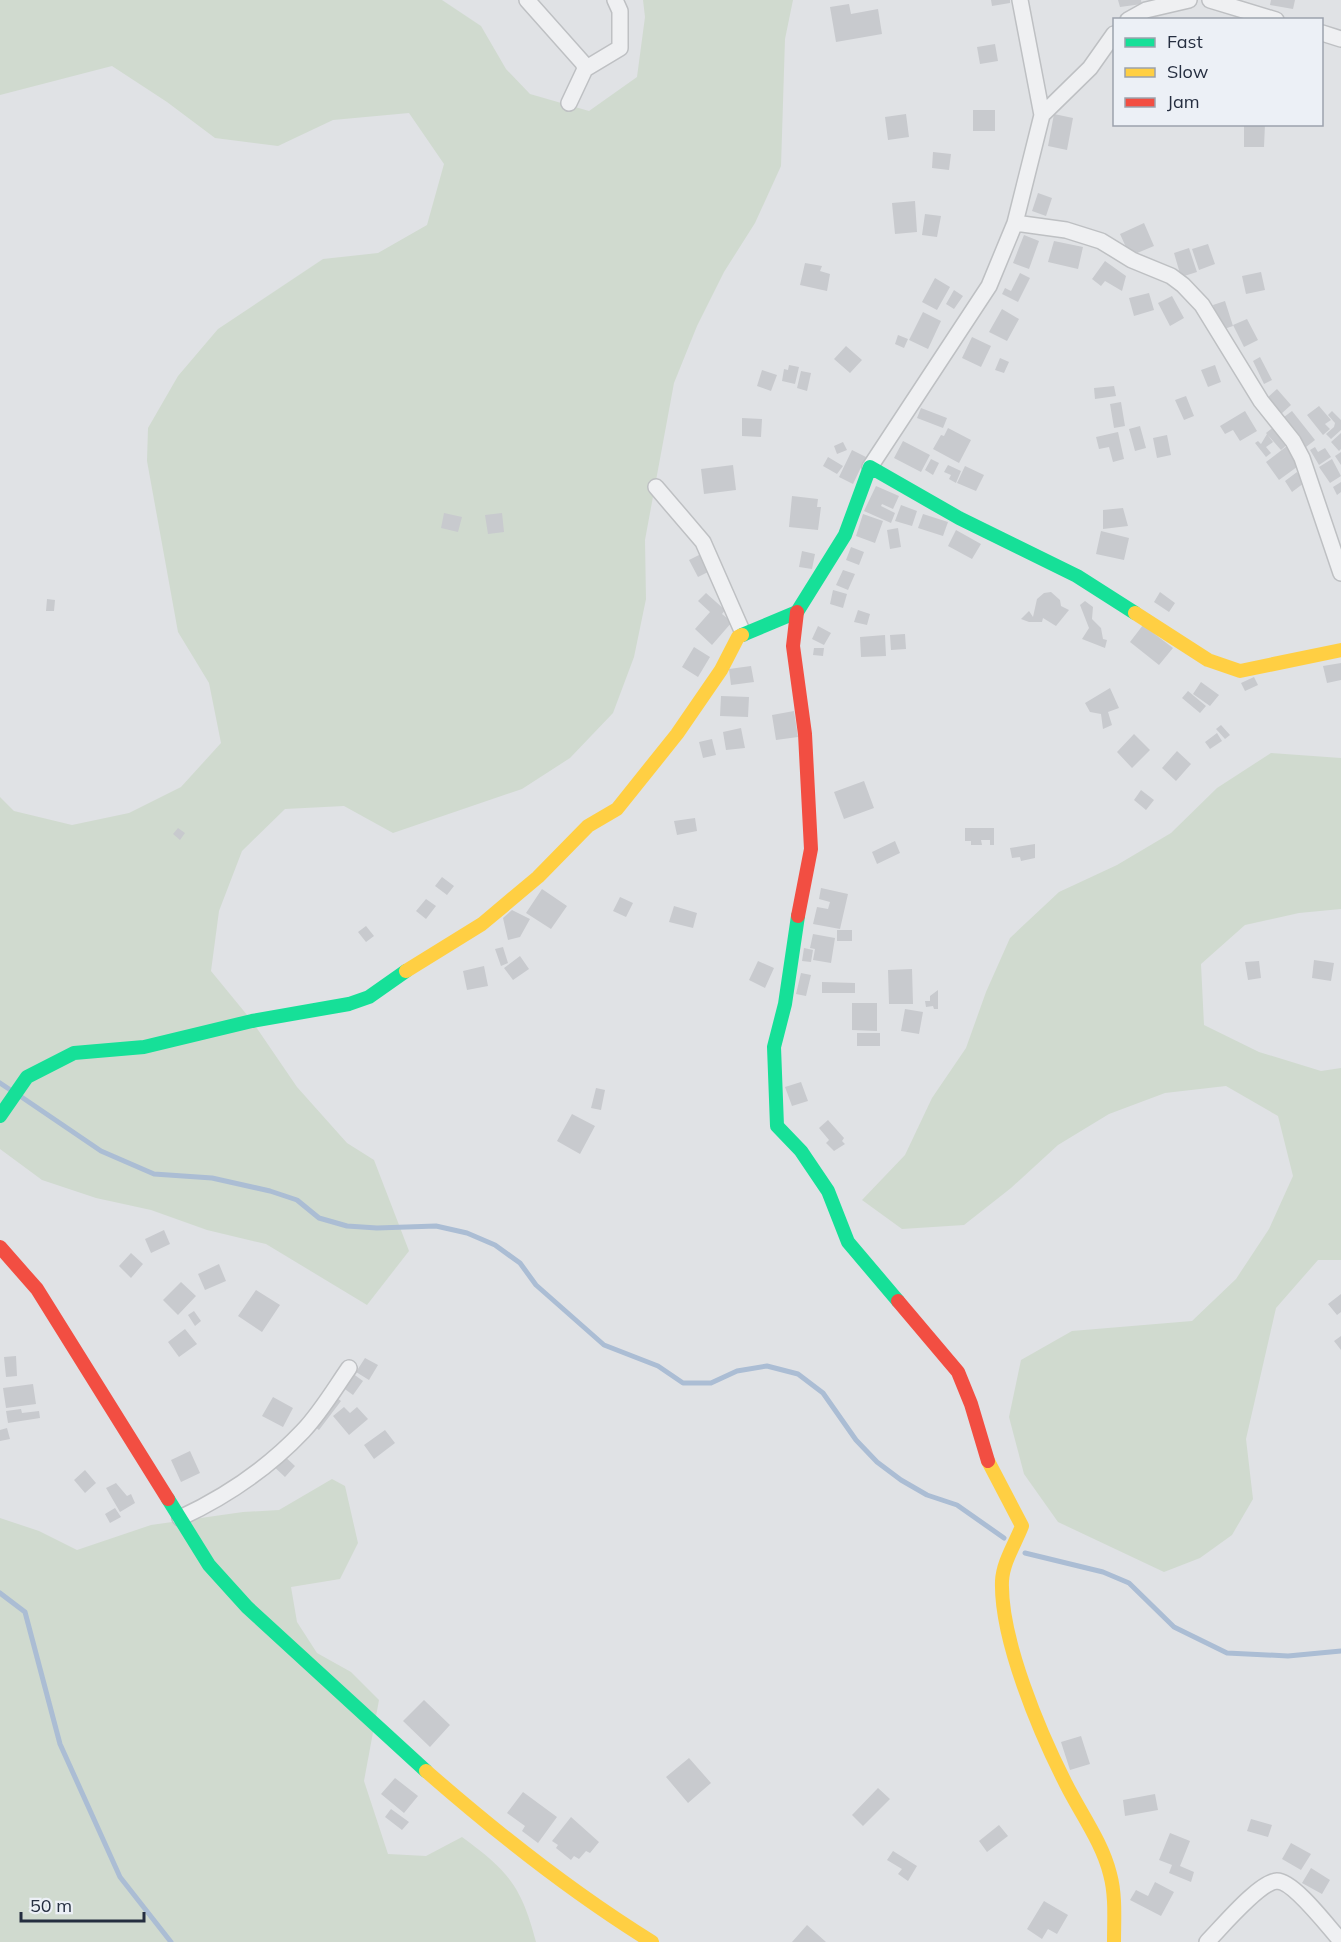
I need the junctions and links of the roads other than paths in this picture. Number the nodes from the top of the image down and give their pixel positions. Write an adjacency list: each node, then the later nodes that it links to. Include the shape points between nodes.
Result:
1 (527, 0): 11 (street)
2 (615, 0): 11 (street, via 620,11 620,48)
3 (1020, 0): 13 (street)
4 (1189, 0): 6 (street, via 1146,10)
5 (1210, 0): 7 (street)
6 (1132, 18)
7 (1269, 18)
8 (1323, 33): 10 (street)
9 (1113, 35): 13 (street, via 1090,68)
10 (1341, 39)
11 (585, 69): 12 (street)
12 (570, 103)
13 (1042, 115): 14 (street)
14 (1015, 223): 15 (street, via 989,286); 17 (street, via 1066,230 1101,242 1171,276 1191,292 1261,401 1293,441)
15 (870, 467): 18 (street, via 845,535); 20 (street, via 959,518 1077,576 1208,660 1229,668 1251,669)
16 (656, 487): 19 (street, via 703,542)
17 (1341, 573)
18 (797, 612): 19 (street); 27 (street, via 793,646 808,766 811,849 774,1047 777,1126 822,1181 848,1242 958,1372 972,1404 989,1466 1022,1526 1004,1568 1004,1610 1027,1686 1063,1777 1107,1866 1113,1897)
19 (743, 633): 21 (street, via 677,734 617,809 588,826 538,877 482,924 369,997 349,1004 252,1021 144,1047 74,1053 27,1077)
20 (1341, 650)
21 (0, 1116)
22 (0, 1247): 24 (street, via 37,1289)
23 (350, 1368): 24 (street, via 303,1432 214,1502)
24 (180, 1518): 26 (street, via 210,1566 257,1617 395,1743 555,1878)
25 (1341, 1941): 28 (street, via 1304,1899 1277,1881 1257,1891)
26 (652, 1942)
27 (1114, 1942)
28 (1207, 1942)

